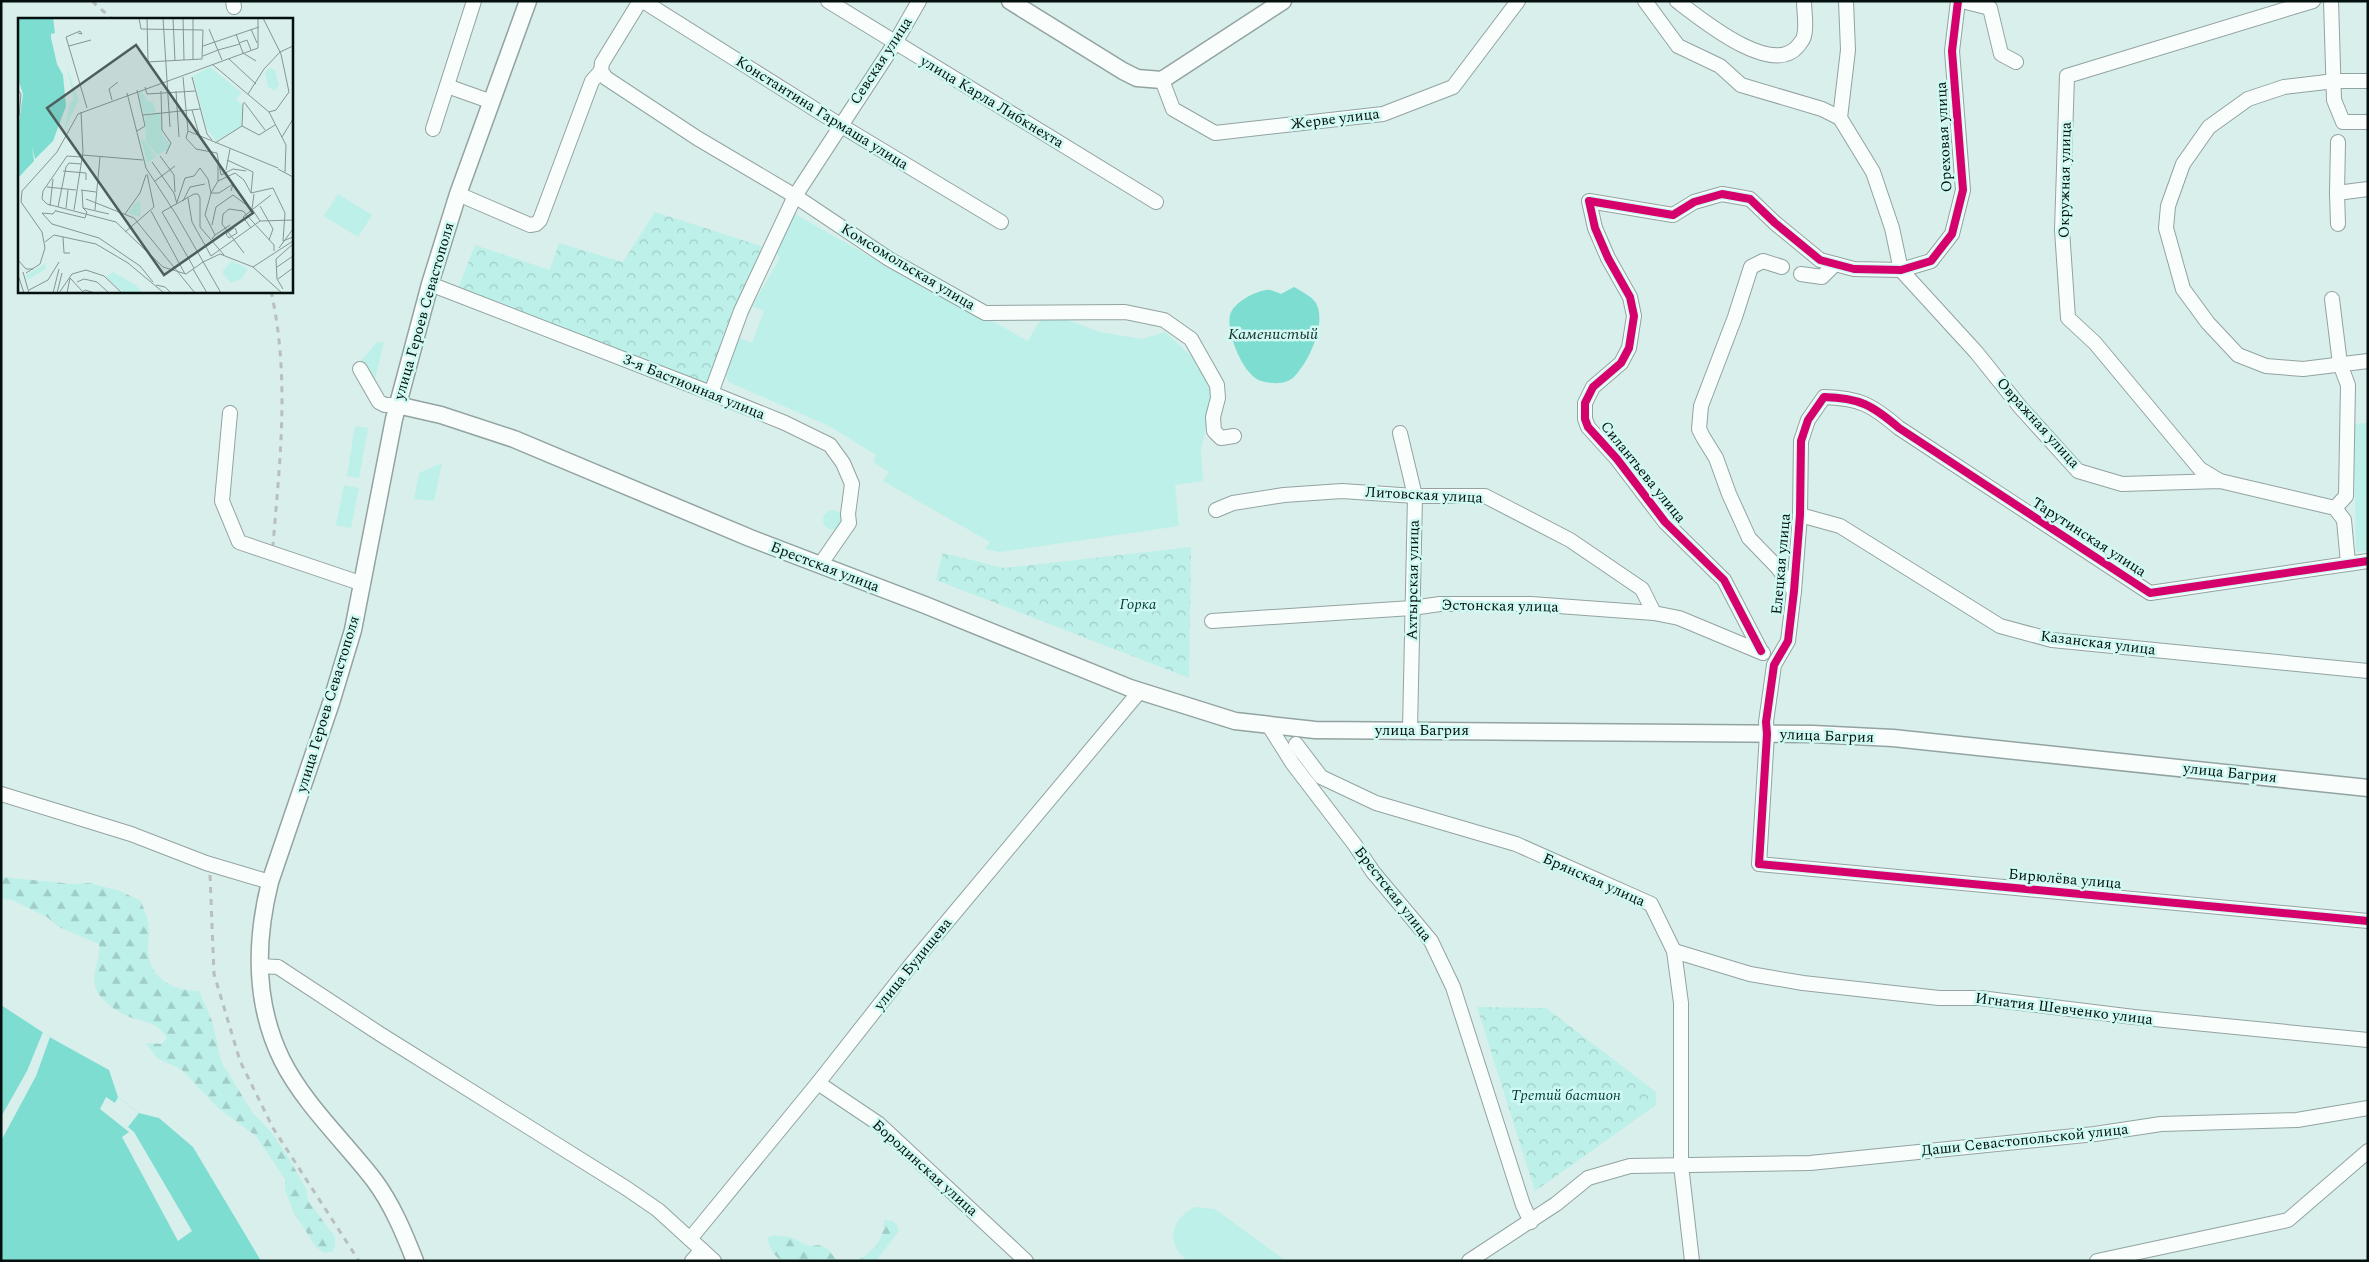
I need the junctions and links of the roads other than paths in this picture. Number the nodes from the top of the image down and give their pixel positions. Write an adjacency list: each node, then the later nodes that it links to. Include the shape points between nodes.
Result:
1 (474, 1): 23 (street)
2 (528, 1): 24 (main road, улица Героев Севастополя)
3 (642, 1): 19 (street, via 602,62); 27 (street, Константина Гармаша улица)
4 (828, 1): 17 (street, улица Карла Либкнехта)
5 (919, 1): 17 (street, Севская улица)
6 (1010, 1): 20 (main road, via 1123,71 1137,78)
7 (1283, 1): 20 (main road)
8 (1518, 1): 20 (street, Жерве улица, via 1453,87 1383,114 1215,133 1173,108)
9 (1645, 1): 25 (street, via 1678,46 1720,66 1741,85)
10 (1677, 1): 11 (street, via 1728,37 1754,50 1780,57 1793,51 1804,37)
11 (1804, 1)
12 (1846, 1): 25 (street, via 1848,50)
13 (1958, 1): 39 (street, Ореховая улица, via 1952,51 1963,190 1952,234 1931,261)
14 (1962, 1): 18 (street, via 1990,8 2002,54)
15 (2314, 1): 52 (street, Окружная улица, via 2067,76 2062,230 2068,318 2095,343 2200,469)
16 (2331, 1): 21 (street)
17 (895, 42): 27 (street, Севская улица); 34 (street, улица Карла Либкнехта)
18 (2016, 62)
19 (602, 71): 32 (street, via 592,80 536,224); 33 (street, Комсомольская улица, via 606,78 697,138)
20 (1162, 80)
21 (2335, 81): 22 (street); 26 (street, via 2334,100 2343,122); 44 (street, via 2284,88 2248,98 2209,127 2183,164 2168,206 2166,228 2183,289 2208,323 2238,355 2266,366 2303,368)
22 (2368, 81)
23 (447, 86): 24 (street); 28 (street)
24 (492, 102): 32 (main road, улица Героев Севастополя)
25 (1840, 118): 39 (street, via 1873,172 1892,228)
26 (2368, 122)
27 (840, 125): 33 (street, Севская улица); 35 (street, Константина Гармаша улица)
28 (432, 128)
29 (2338, 142): 31 (street)
30 (2368, 190): 31 (street)
31 (2337, 192): 36 (street)
32 (458, 194): 41 (main road, улица Героев Севастополя)
33 (795, 196): 46 (street, Севская улица, via 741,311); 51 (street, Комсомольская улица, via 889,259 985,313 1125,312 1164,320 1191,339 1217,385 1218,398 1212,417 1214,431 1221,438)
34 (1156, 202)
35 (1001, 222)
36 (2338, 224)
37 (1835, 264): 39 (street, Силантьева улица, via 1854,269); 40 (street, via 1822,277); 65 (street, Силантьева улица, via 1820,260 1750,199 1722,194 1694,202 1673,215 1589,201 1595,228 1630,297 1634,316 1629,348 1621,363 1592,387 1585,403 1588,427 1665,522 1724,580)
38 (1782, 268): 61 (street, via 1764,261 1751,267 1701,406 1700,429 1716,458 1749,538 1778,568)
39 (1901, 270): 52 (street, Овражная улица, via 2078,470 2122,484)
40 (1801, 274)
41 (430, 284): 46 (street, 3-я Бастионная улица); 48 (main road, улица Героев Севастополя)
42 (2332, 299): 44 (street)
43 (2368, 361): 44 (street)
44 (2340, 364): 54 (street, via 2348,385 2346,496)
45 (360, 369): 48 (street, via 379,402)
46 (711, 393): 59 (street, 3-я Бастионная улица, via 830,445 844,463 852,484 849,523)
47 (1824, 397): 56 (street, Елецкая улица, via 1808,420 1801,441); 58 (street, Тарутинская улица, via 1848,398 1877,409 1899,428 2150,594)
48 (397, 405): 59 (main road, Брестская улица, via 441,415 514,439); 60 (main road, улица Героев Севастополя)
49 (230, 413): 60 (street, via 222,501 239,542)
50 (1400, 433): 53 (street, Ахтырская улица)
51 (1234, 436)
52 (2220, 481): 54 (street)
53 (1415, 496): 55 (street, Литовская улица, via 1342,490 1233,503); 62 (street, Ахтырская улица); 63 (street, Литовская улица, via 1485,496 1570,540 1642,589)
54 (2335, 508): 58 (street, via 2344,520)
55 (1216, 510)
56 (1800, 515): 61 (street, Елецкая улица); 67 (street, Казанская улица, via 1840,526 2000,626 2052,640)
57 (2368, 561): 58 (street, Тарутинская улица)
58 (2348, 563)
59 (820, 565): 68 (main road, Брестская улица)
60 (363, 584): 76 (main road, улица Героев Севастополя, via 331,703)
61 (1794, 591): 66 (street, Елецкая улица, via 1788,641)
62 (1412, 608): 63 (street, Эстонская улица, via 1440,604 1531,604); 64 (street, Эстонская улица); 70 (street, Ахтырская улица)
63 (1654, 613): 65 (street, Эстонская улица, via 1680,618)
64 (1212, 621)
65 (1761, 650): 66 (street, Эстонская улица)
66 (1774, 665): 71 (street, Елецкая улица)
67 (2368, 671)
68 (1140, 691): 69 (main road, Брестская улица, via 1235,722); 81 (street, улица Будищева, via 910,966)
69 (1262, 726): 70 (main road, улица Багрия, via 1314,730); 85 (street, Брестская улица, via 1373,872 1431,941 1453,987 1523,1206)
70 (1410, 730): 71 (main road, улица Багрия)
71 (1767, 734): 73 (main road, улица Багрия, via 1893,738); 75 (street, Елецкая улица)
72 (1296, 744): 78 (street, Брянская улица, via 1321,777 1376,803 1516,844 1651,904)
73 (2368, 788)
74 (1, 794): 76 (street)
75 (1759, 864): 77 (street, Бирюлёва улица)
76 (270, 882): 79 (main road, улица Героев Севастополя, via 263,910)
77 (2368, 921)
78 (1674, 951): 80 (street, Игнатия Шевченко улица, via 1750,974 1803,982); 84 (street, Брянская улица, via 1681,1003)
79 (259, 966): 86 (street, via 278,967 626,1188 658,1210); 88 (main road, улица Героев Севастополя, via 263,1008 282,1060 375,1182 392,1209)
80 (2368, 1040)
81 (818, 1083): 86 (street, улица Будищева); 91 (street, Бородинская улица, via 879,1124)
82 (2368, 1108): 84 (street, Даши Севастопольской улица, via 2297,1120 2161,1124 2095,1134 1810,1163)
83 (2368, 1151): 94 (street, via 2288,1220)
84 (1681, 1165): 85 (street, Даши Севастопольской улица, via 1630,1166 1588,1178); 93 (street, Брянская улица)
85 (1531, 1222): 92 (street, Даши Севастопольской улица)
86 (690, 1239): 87 (street)
87 (702, 1250): 89 (street); 90 (street)
88 (415, 1261)
89 (692, 1261)
90 (714, 1261)
91 (1026, 1261)
92 (1470, 1261)
93 (1692, 1261)
94 (2097, 1261)

